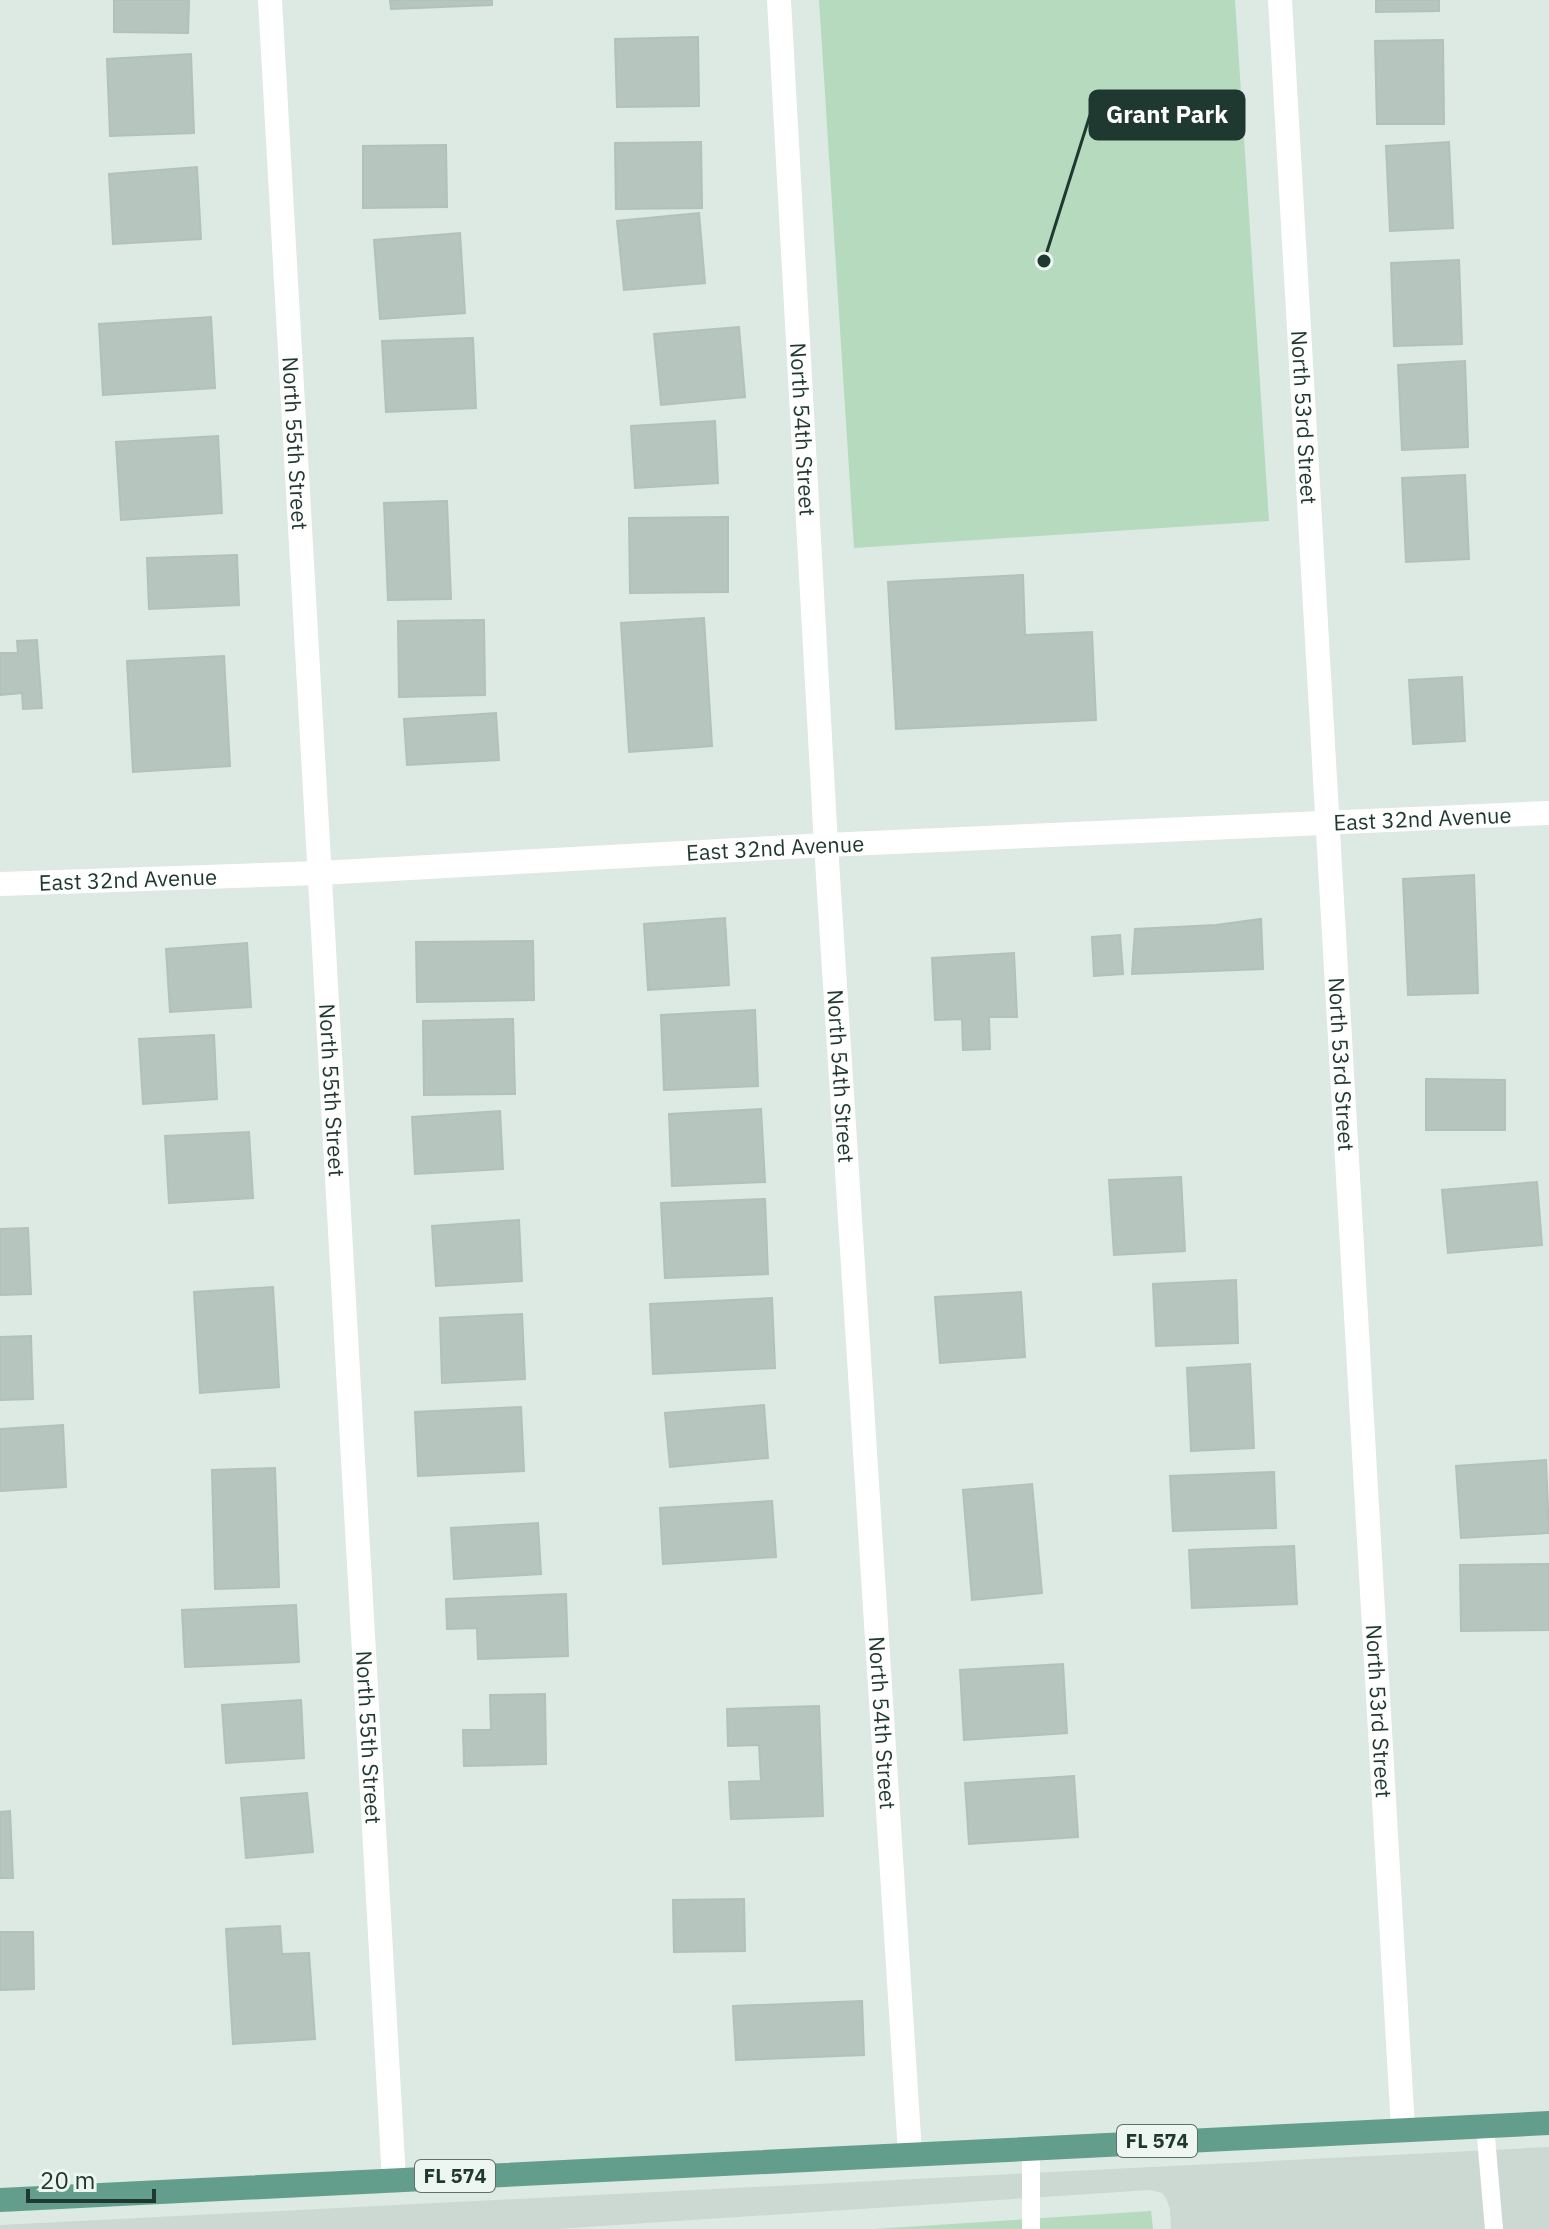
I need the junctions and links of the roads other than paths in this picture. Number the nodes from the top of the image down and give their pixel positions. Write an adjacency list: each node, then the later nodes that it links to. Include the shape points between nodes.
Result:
1 (270, 0): 7 (street, North 55th Street)
2 (779, 0): 6 (street, North 54th Street)
3 (1280, 0): 5 (street, North 53rd Street)
4 (1549, 813): 5 (street, East 32nd Avenue)
5 (1328, 823): 6 (street, East 32nd Avenue); 11 (street, North 53rd Street)
6 (826, 845): 7 (street, East 32nd Avenue); 13 (street, North 54th Street)
7 (320, 873): 8 (street, East 32nd Avenue); 14 (street, North 55th Street)
8 (0, 884)
9 (1549, 2123): 10 (main road, FL 574)
10 (1485, 2126): 11 (main road, FL 574); 17 (lane)
11 (1403, 2129): 12 (main road, FL 574)
12 (1031, 2148): 13 (main road, FL 574); 16 (lane)
13 (910, 2153): 14 (main road, FL 574)
14 (394, 2180): 15 (main road, FL 574)
15 (0, 2200)
16 (1031, 2229)
17 (1494, 2229)

